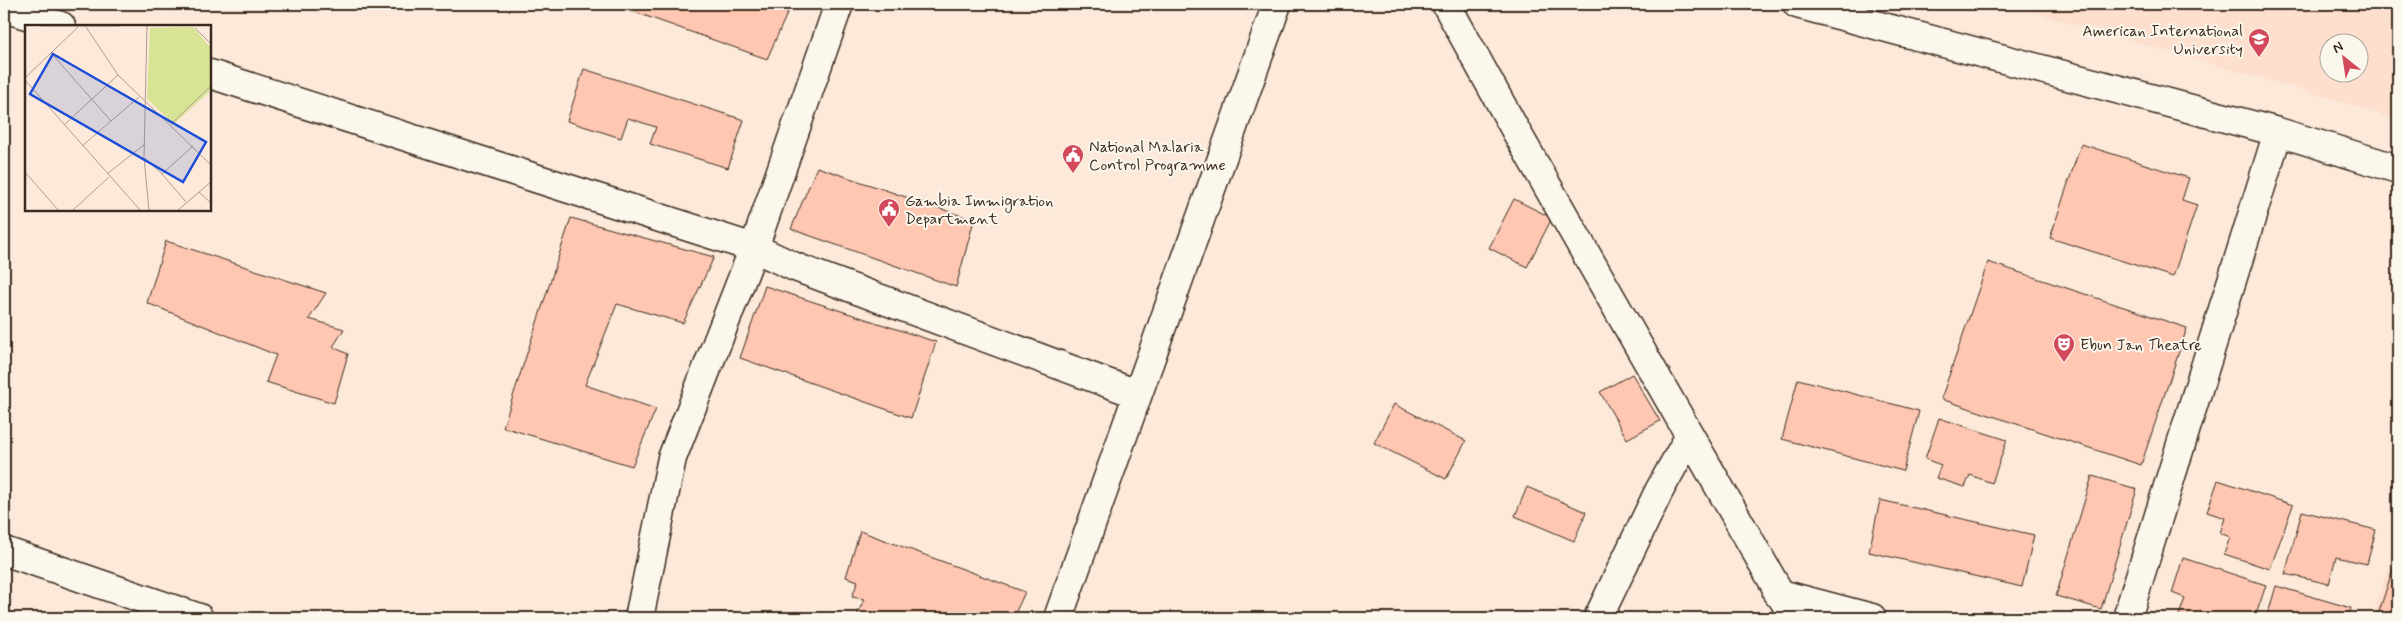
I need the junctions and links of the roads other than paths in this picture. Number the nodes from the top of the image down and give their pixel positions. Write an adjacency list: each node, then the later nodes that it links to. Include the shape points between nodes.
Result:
1 (839, 4): 11 (street)
2 (1277, 4): 12 (street)
3 (1446, 4): 13 (street)
4 (1797, 4): 6 (street)
5 (4, 8): 7 (street)
6 (1869, 13): 9 (street)
7 (58, 25)
8 (211, 74): 11 (street)
9 (2278, 132): 10 (street); 22 (street)
10 (2398, 169)
11 (754, 248): 12 (street, via 795,267); 17 (street, via 672,458)
12 (1137, 394): 18 (street)
13 (1689, 437): 15 (street); 19 (street, via 1659,491)
14 (4, 551): 16 (street)
15 (1777, 593): 20 (street); 21 (street)
16 (199, 618)
17 (639, 618)
18 (1058, 618)
19 (1598, 618)
20 (1794, 618)
21 (1872, 618)
22 (2127, 618)

